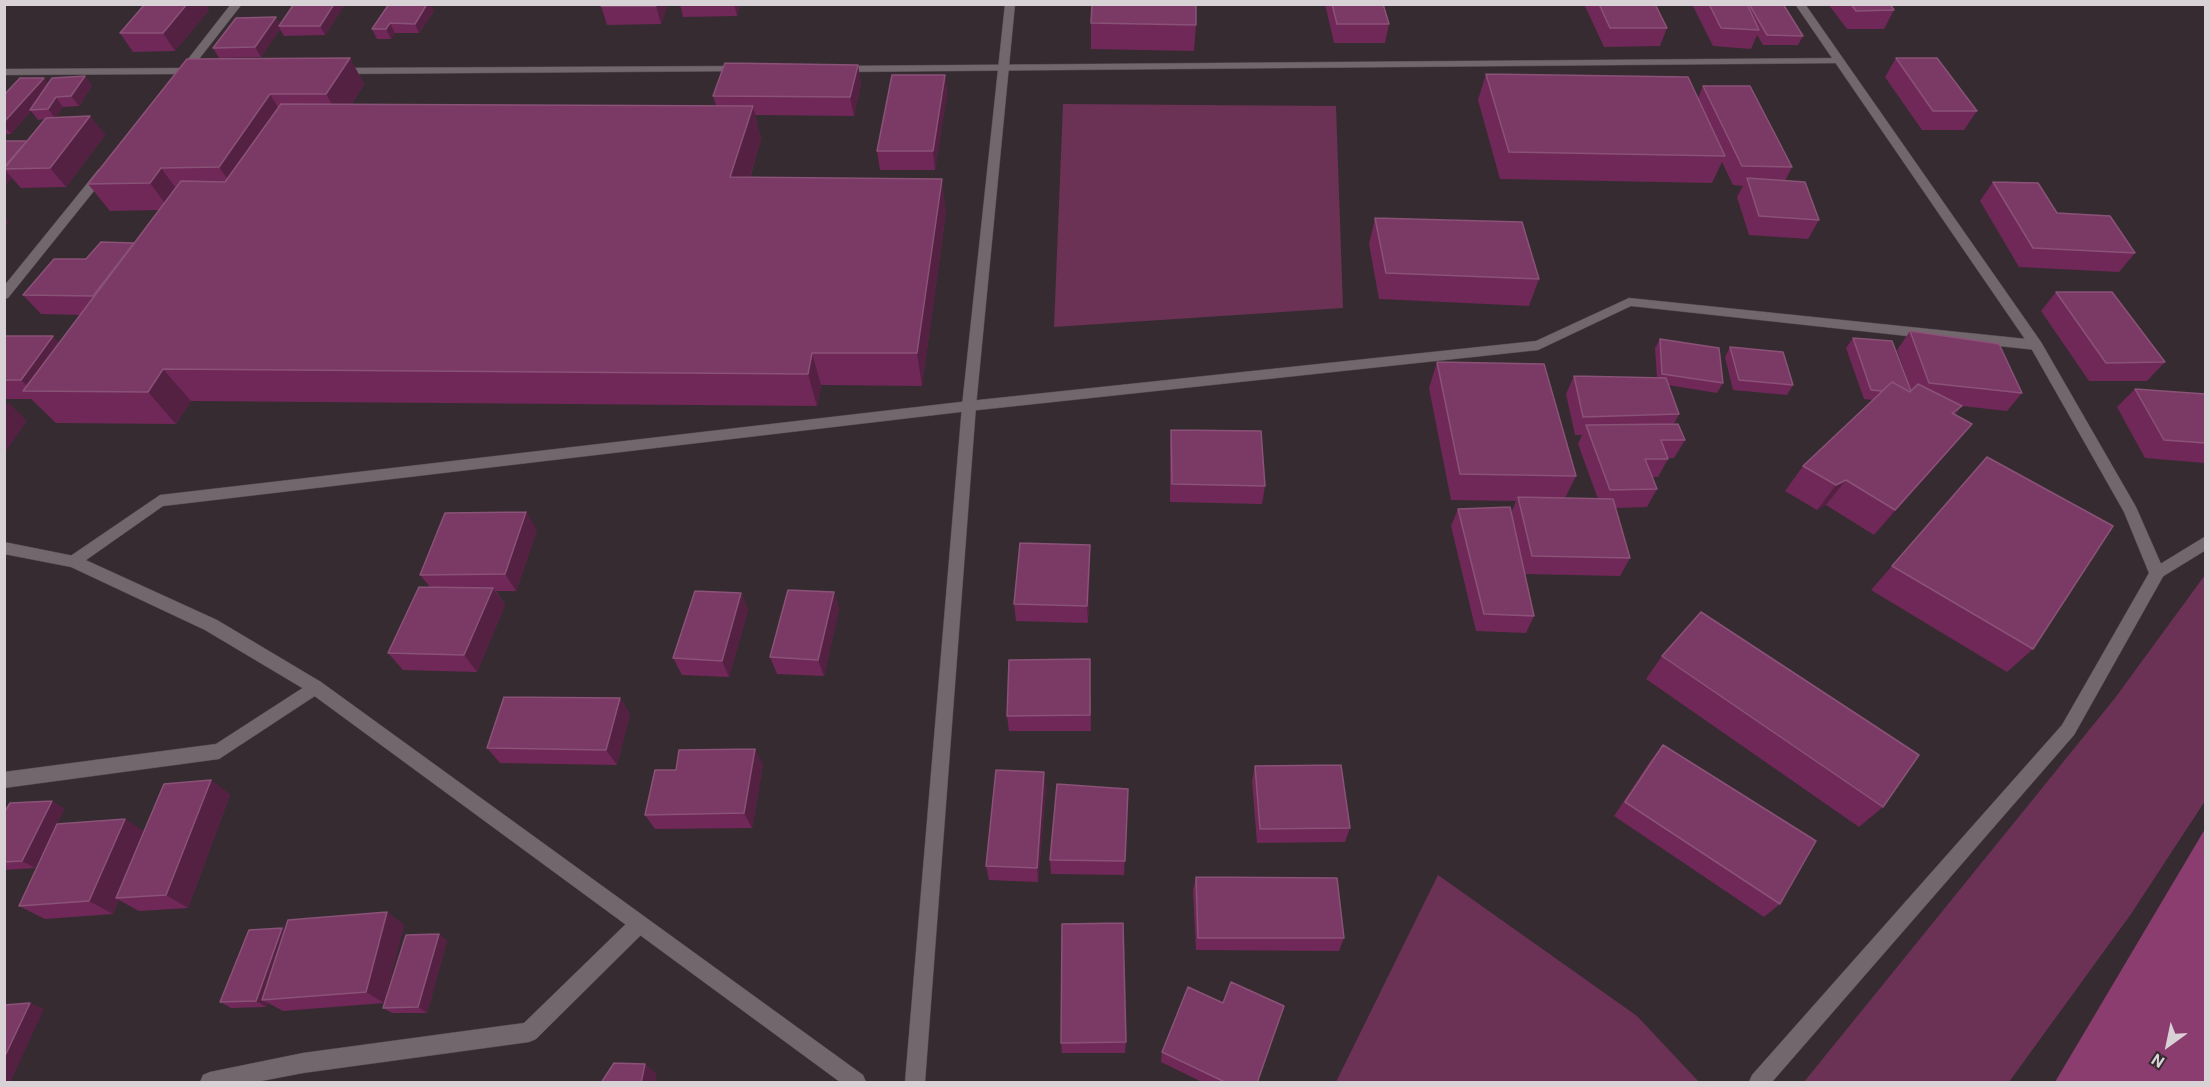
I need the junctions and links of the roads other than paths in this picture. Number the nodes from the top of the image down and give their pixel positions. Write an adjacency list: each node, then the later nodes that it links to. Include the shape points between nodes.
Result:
1 (237, 4): 8 (street)
2 (1010, 4): 7 (street)
3 (1800, 4): 4 (street)
4 (1840, 61): 7 (street); 15 (street)
5 (754, 69): 10 (street)
6 (825, 69): 7 (street)
7 (1003, 69): 16 (street)
8 (185, 71): 9 (street); 11 (street); 12 (street)
9 (208, 71)
10 (327, 71)
11 (4, 72)
12 (170, 90)
13 (110, 164): 14 (street)
14 (4, 295)
15 (2036, 345): 16 (street, via 1629,302 1538,345); 20 (street, via 2132,511)
16 (969, 406): 19 (street, via 160,501); 26 (street)
17 (2205, 543): 20 (street)
18 (4, 548): 19 (street)
19 (74, 561): 21 (street, via 211,624)
20 (2157, 573): 27 (street, via 2068,730)
21 (315, 687): 22 (street, via 219,751); 23 (street)
22 (4, 780)
23 (639, 924): 24 (street, via 529,1032 303,1064); 25 (street)
24 (210, 1083)
25 (856, 1083)
26 (915, 1083)
27 (1759, 1083)

